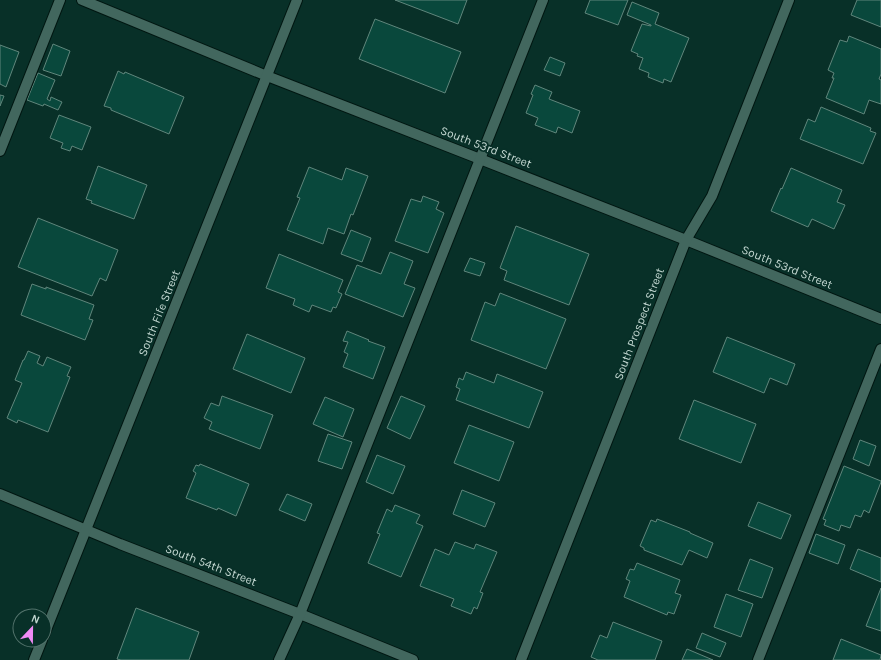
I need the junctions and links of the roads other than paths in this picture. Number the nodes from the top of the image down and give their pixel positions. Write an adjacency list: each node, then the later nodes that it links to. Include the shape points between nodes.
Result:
1 (60, 0): 7 (street)
2 (82, 0): 6 (street, South 53rd Street)
3 (297, 0): 6 (street, South Fife Street)
4 (543, 0): 8 (street)
5 (789, 0): 9 (street, South Prospect Street, via 712,196)
6 (267, 76): 8 (street, South 53rd Street); 13 (street, South Fife Street)
7 (0, 151)
8 (480, 159): 9 (street, South 53rd Street); 14 (street)
9 (686, 240): 10 (street, South 53rd Street); 20 (street, South Prospect Street)
10 (881, 319)
11 (881, 349): 21 (street)
12 (0, 494): 13 (street, South 54th Street)
13 (86, 530): 14 (street, South 54th Street); 15 (street, South Fife Street)
14 (300, 614): 18 (street); 19 (street, South 54th Street)
15 (52, 615)
16 (39, 648): 17 (street)
17 (34, 660)
18 (279, 660)
19 (413, 660)
20 (521, 660)
21 (758, 660)

